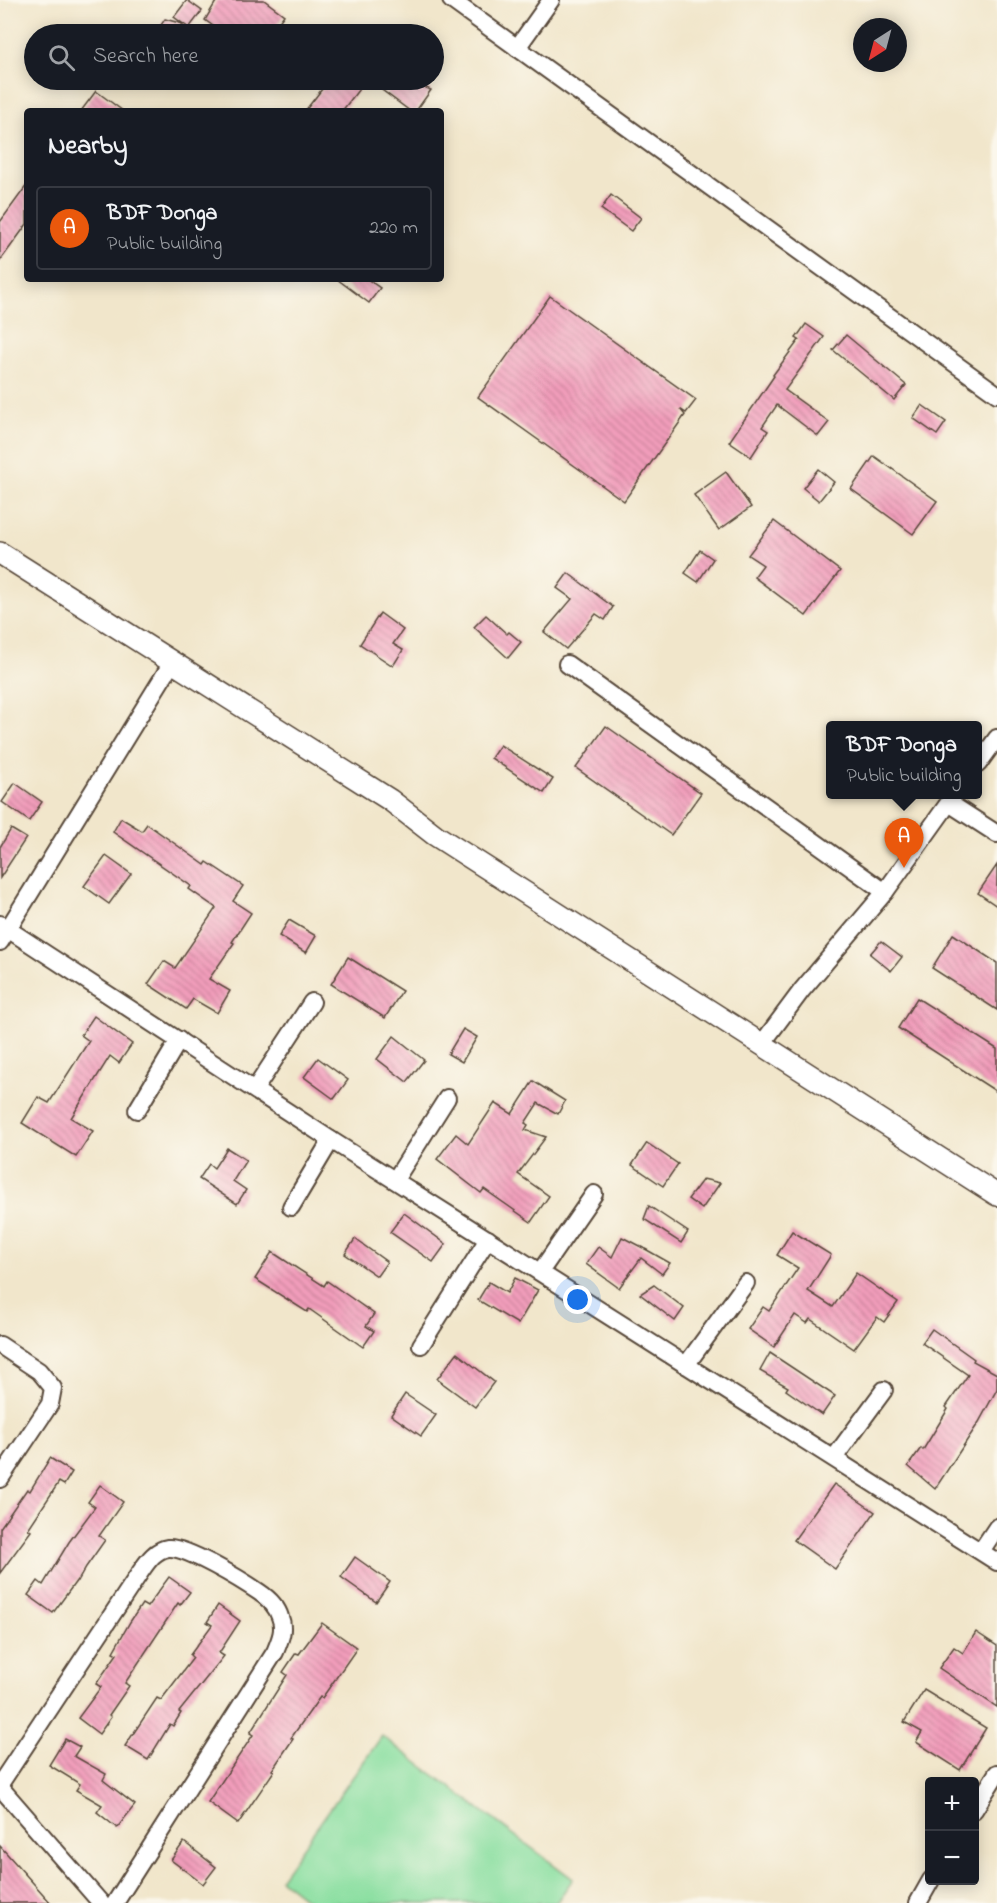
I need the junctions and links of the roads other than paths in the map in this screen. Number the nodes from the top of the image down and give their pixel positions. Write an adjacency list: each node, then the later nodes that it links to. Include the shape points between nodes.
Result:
1 (451, 0): 3 (street)
2 (551, 0): 3 (street)
3 (517, 48): 4 (street)
4 (997, 394)
5 (0, 553): 8 (main road)
6 (0, 568): 8 (main road)
7 (567, 664): 13 (street)
8 (170, 667): 14 (street); 17 (main road, via 390,800 435,836)
9 (997, 738): 10 (street)
10 (982, 759)
11 (952, 799): 12 (street); 13 (street)
12 (997, 834)
13 (885, 892): 17 (street)
14 (3, 932): 16 (street)
15 (312, 1002): 18 (street)
16 (179, 1040): 18 (street); 20 (street)
17 (761, 1045): 24 (main road)
18 (255, 1089): 21 (street)
19 (447, 1098): 22 (street)
20 (137, 1110)
21 (331, 1140): 22 (street); 25 (street)
22 (395, 1180): 26 (street)
23 (594, 1194): 27 (street)
24 (997, 1195)
25 (291, 1207)
26 (488, 1239): 27 (street); 29 (street)
27 (540, 1272): 31 (street)
28 (746, 1283): 31 (street)
29 (421, 1345)
30 (0, 1346): 34 (street, via 39,1371 53,1388 50,1404)
31 (686, 1365): 33 (street)
32 (884, 1390): 33 (street)
33 (834, 1458): 36 (street)
34 (0, 1479)
35 (997, 1527): 36 (street)
36 (981, 1551): 37 (street)
37 (997, 1562)
38 (997, 1773): 40 (street)
39 (0, 1785): 42 (street); 43 (street, via 155,1554 170,1548 186,1551 266,1598 279,1613 282,1625 275,1652)
40 (979, 1803)
41 (929, 1885): 44 (street)
42 (101, 1903)
43 (115, 1903)
44 (918, 1903)

